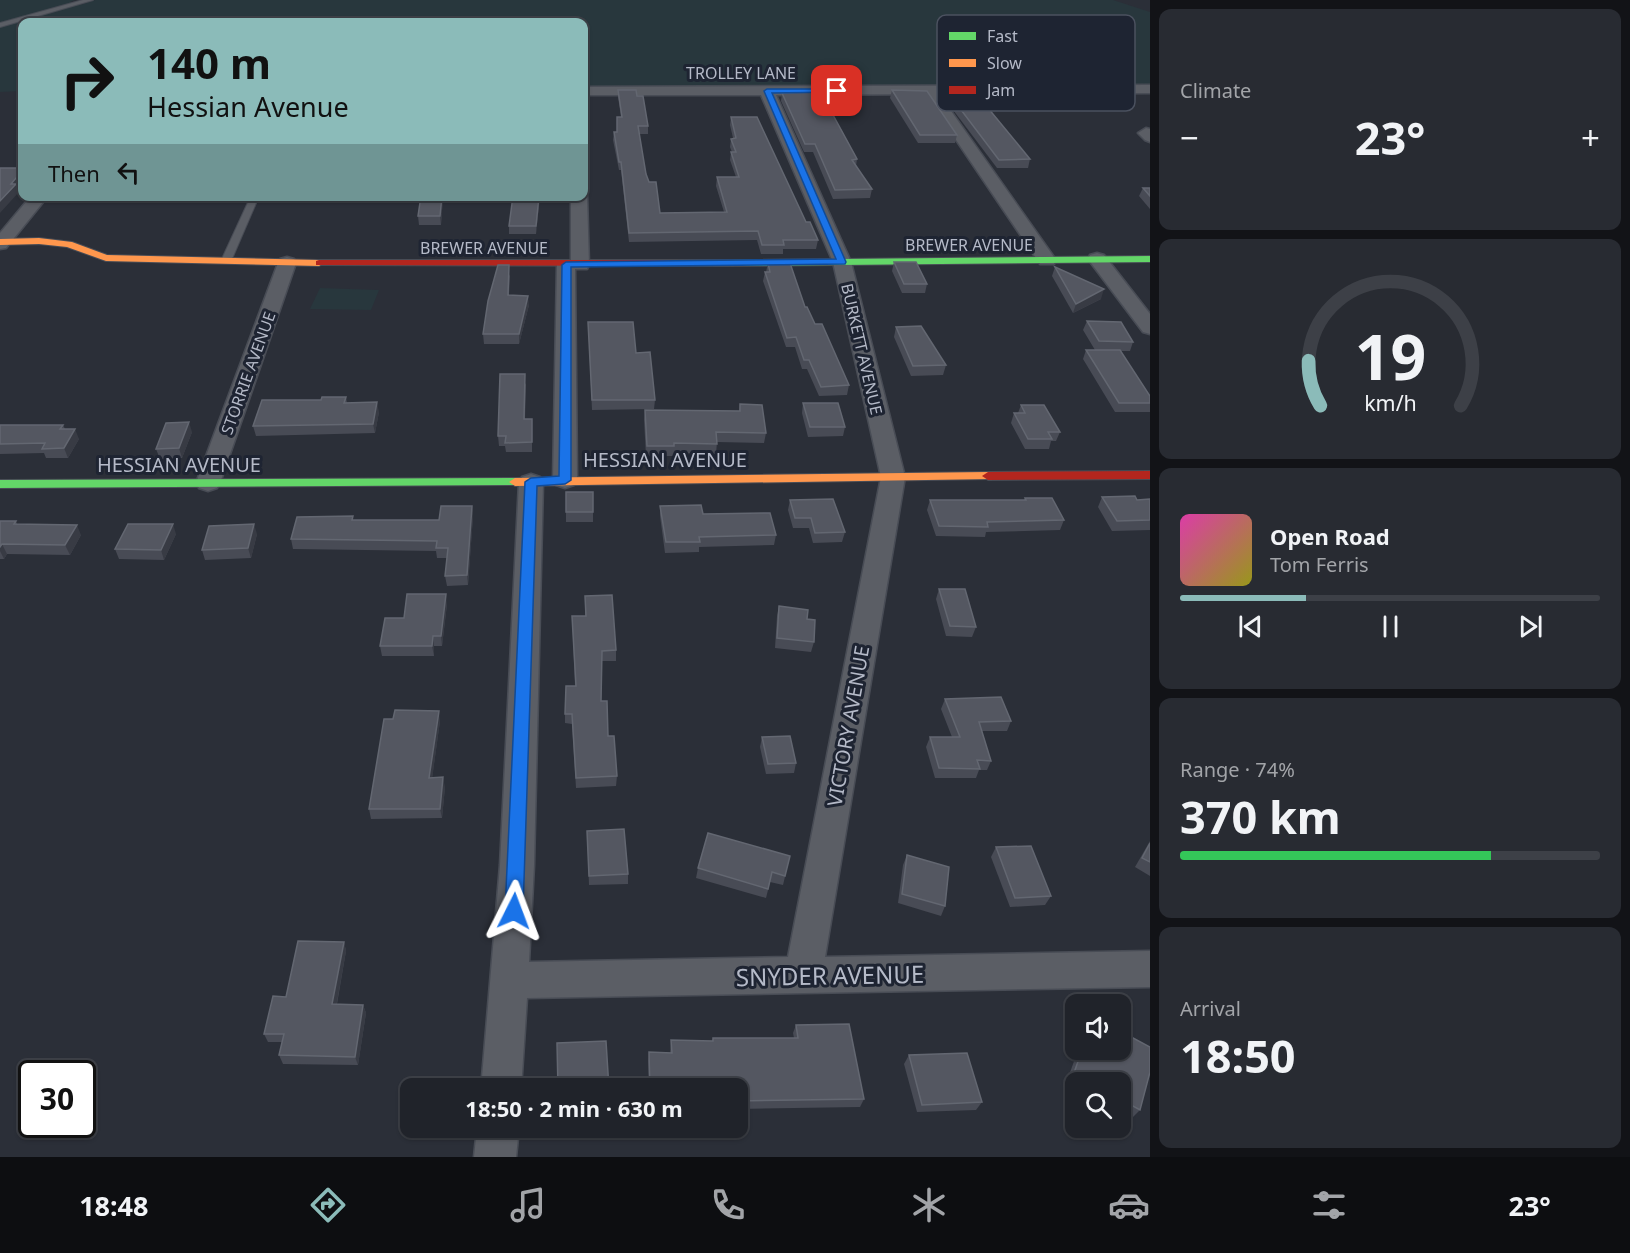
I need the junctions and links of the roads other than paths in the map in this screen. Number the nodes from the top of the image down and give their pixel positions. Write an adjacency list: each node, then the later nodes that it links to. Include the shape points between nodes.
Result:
1 (90, 0): 2 (lane)
2 (25, 18)
3 (18, 20): 4 (lane)
4 (0, 25)
5 (1135, 89): 6 (street, TROLLEY LANE)
6 (1150, 89)
7 (588, 91): 8 (street, TROLLEY LANE)
8 (767, 91): 9 (street, TROLLEY LANE); 21 (street, BURKETT AVENUE)
9 (930, 91): 10 (street, TROLLEY LANE); 11 (street)
10 (937, 91)
11 (937, 101)
12 (944, 111): 19 (street)
13 (36, 201): 16 (street)
14 (253, 201): 20 (lane)
15 (579, 201): 23 (street)
16 (1, 243): 20 (street, BREWER AVENUE, via 69,244 106,258)
17 (1097, 259): 18 (street, BREWER AVENUE); 19 (street, BREWER AVENUE); 24 (street)
18 (1150, 259)
19 (1047, 260): 21 (street, BREWER AVENUE)
20 (226, 261): 22 (street, BREWER AVENUE)
21 (842, 262): 23 (street, BREWER AVENUE); 26 (street, BURKETT AVENUE)
22 (287, 263): 23 (street, BREWER AVENUE); 29 (street, STORRIE AVENUE)
23 (573, 265): 27 (street)
24 (1150, 328)
25 (1150, 475): 26 (street, HESSIAN AVENUE)
26 (893, 477): 27 (street, HESSIAN AVENUE); 32 (street, VICTORY AVENUE)
27 (565, 480): 28 (street, HESSIAN AVENUE)
28 (531, 482): 29 (street, HESSIAN AVENUE); 33 (street)
29 (208, 483): 30 (street, HESSIAN AVENUE)
30 (0, 484)
31 (1150, 969): 32 (street, SNYDER AVENUE)
32 (803, 976): 33 (street, SNYDER AVENUE)
33 (510, 980): 34 (street)
34 (502, 1078)
35 (497, 1138): 36 (street)
36 (495, 1157)

